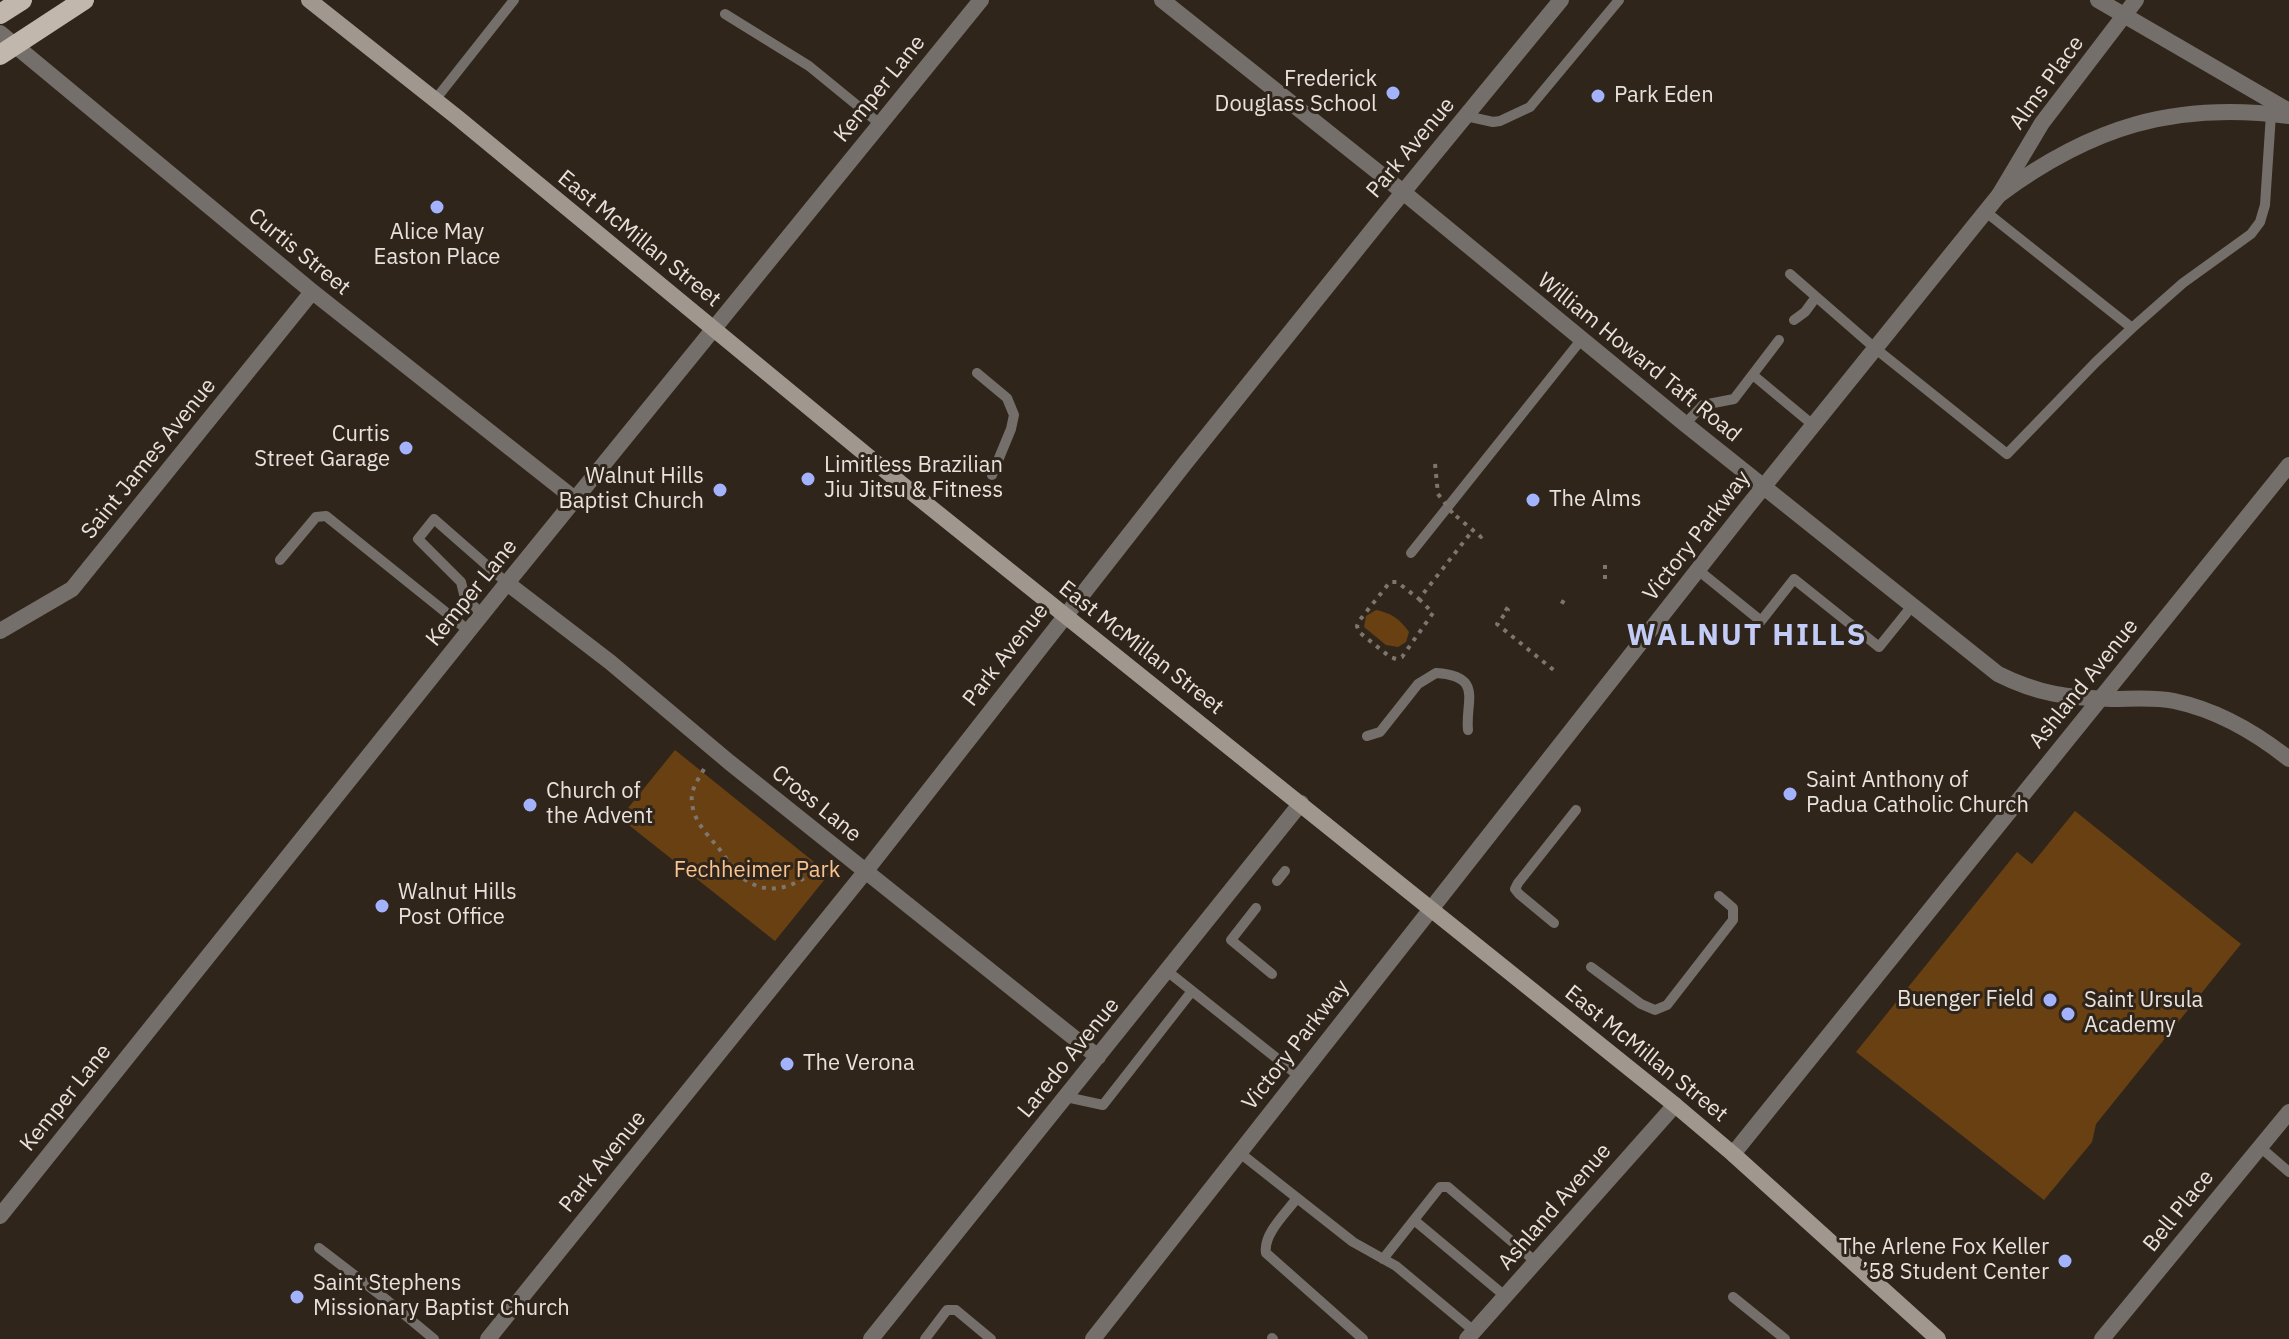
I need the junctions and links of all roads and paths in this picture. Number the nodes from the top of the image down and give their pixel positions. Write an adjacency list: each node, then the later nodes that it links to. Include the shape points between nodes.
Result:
1 (22, 0): 11 (main road)
2 (84, 0): 14 (main road)
3 (309, 0): 15 (main road, East McMillan Street)
4 (514, 0): 15 (lane)
5 (981, 0): 19 (street, Kemper Lane)
6 (1162, 0): 20 (street, William Howard Taft Road)
7 (1561, 0): 18 (street, Park Avenue)
8 (1619, 0): 18 (lane, via 1530,107 1493,122)
9 (2098, 0): 13 (street)
10 (2136, 0): 13 (street, Alms Place)
11 (0, 14)
12 (725, 14): 19 (lane, via 809,66)
13 (2124, 15): 16 (street); 21 (street, Alms Place, via 2042,123)
14 (5, 45): 24 (street, Curtis Street)
15 (435, 100): 28 (main road, East McMillan Street)
16 (2289, 113): 17 (street, Victory Parkway)
17 (2271, 114): 21 (street, Victory Parkway, via 2195,113 2118,129 2034,169); 27 (lane, via 2267,194 2260,222)
18 (1466, 116): 20 (street, Park Avenue)
19 (880, 124): 28 (street, Kemper Lane)
20 (1403, 192): 29 (street, William Howard Taft Road); 53 (street, Park Avenue)
21 (1999, 195): 22 (street, Victory Parkway)
22 (1986, 212): 27 (lane); 31 (street, Victory Parkway)
23 (1790, 274): 25 (lane)
24 (312, 292): 40 (street, Curtis Street); 54 (street, Saint James Avenue, via 72,589)
25 (1816, 297): 26 (lane); 31 (lane)
26 (1798, 322)
27 (2132, 328): 31 (lane, via 2007,454)
28 (713, 329): 40 (street, Kemper Lane); 53 (main road, East McMillan Street)
29 (1581, 340): 34 (street, William Howard Taft Road); 43 (lane)
30 (1782, 343): 33 (lane)
31 (1876, 349): 35 (street, Victory Parkway)
32 (977, 373): 38 (lane, via 1007,398 1014,415)
33 (1753, 375): 34 (lane, via 1734,399 1703,405); 35 (lane)
34 (1685, 424): 39 (street, William Howard Taft Road)
35 (1813, 425): 39 (street, Victory Parkway)
36 (1435, 464): 41 (path, bridge, via 1438,494)
37 (2289, 465): 57 (street, Ashland Avenue)
38 (992, 475)
39 (1764, 486): 46 (street, Victory Parkway); 50 (street, William Howard Taft Road)
40 (576, 500): 47 (street, Kemper Lane)
41 (1473, 530): 42 (path); 49 (path)
42 (1483, 534)
43 (1411, 553)
44 (280, 560): 55 (lane, via 316,517 326,516)
45 (1605, 565): 48 (path)
46 (1698, 570): 50 (lane, via 1761,621 1794,579 1879,647); 70 (street, Victory Parkway)
47 (507, 583): 52 (street, Kemper Lane); 52 (lane, via 434,519 418,539 461,582 465,598); 66 (street, Cross Lane)
48 (1605, 583)
49 (1419, 599): 49 (path, via 1433,613 1402,657 1390,657 1359,632 1359,621 1390,582)
50 (1912, 606): 57 (street, William Howard Taft Road, via 1998,674 2054,695)
51 (1505, 608): 56 (path, via 1497,624)
52 (482, 614): 55 (street, Kemper Lane)
53 (1065, 616): 62 (main road, East McMillan Street); 66 (street, Park Avenue)
54 (0, 631)
55 (469, 631): 86 (street, Kemper Lane)
56 (1556, 672)
57 (2101, 698): 60 (street, William Howard Taft Road, via 2172,701 2210,712); 83 (street, Ashland Avenue)
58 (1468, 730): 59 (lane, via 1467,686 1436,673 1418,684 1380,732)
59 (1367, 736)
60 (2289, 759)
61 (704, 769): 64 (path, via 691,802 698,823 744,879 767,888 788,887)
62 (1301, 803): 70 (main road, East McMillan Street); 73 (street, Laredo Avenue)
63 (1576, 810): 71 (lane, via 1515,889)
64 (822, 865)
65 (1285, 871): 67 (lane)
66 (865, 872): 76 (street, Cross Lane); 96 (street, Park Avenue)
67 (1277, 881)
68 (1719, 896): 72 (lane, via 1733,908 1733,920 1667,1005 1655,1010 1641,1004)
69 (1256, 908): 74 (lane, via 1231,940)
70 (1430, 909): 77 (street, Victory Parkway); 79 (main road, East McMillan Street)
71 (1554, 923)
72 (1591, 967)
73 (1167, 971): 75 (lane); 76 (street, Laredo Avenue)
74 (1272, 974)
75 (1192, 991): 77 (lane); 78 (lane, via 1103,1105)
76 (1098, 1057): 78 (street, Laredo Avenue)
77 (1299, 1076): 82 (street, Victory Parkway)
78 (1066, 1097): 97 (street, Laredo Avenue)
79 (1675, 1105): 83 (main road, East McMillan Street); 90 (street, Ashland Avenue)
80 (2289, 1112): 81 (street, Bell Place)
81 (2260, 1147): 84 (lane); 103 (street, Bell Place)
82 (1240, 1153): 85 (lane); 100 (street, Victory Parkway)
83 (1733, 1154): 94 (main road, East McMillan Street)
84 (2289, 1172)
85 (1297, 1198): 89 (lane); 101 (lane, via 1269,1235 1266,1253)
86 (0, 1216)
87 (1414, 1220): 89 (lane); 90 (lane, via 1440,1187 1448,1187); 91 (lane)
88 (319, 1248): 95 (lane)
89 (1383, 1259): 93 (lane, via 1432,1294)
90 (1536, 1262): 91 (street, Ashland Avenue)
91 (1505, 1296): 93 (street, Ashland Avenue)
92 (1733, 1297): 102 (lane)
93 (1471, 1335)
94 (1933, 1337)
95 (434, 1339)
96 (488, 1339)
97 (871, 1339)
98 (925, 1339): 99 (lane, via 947,1310 956,1310)
99 (991, 1339)
100 (1093, 1339)
101 (1363, 1339)
102 (1785, 1339)
103 (2102, 1339)

